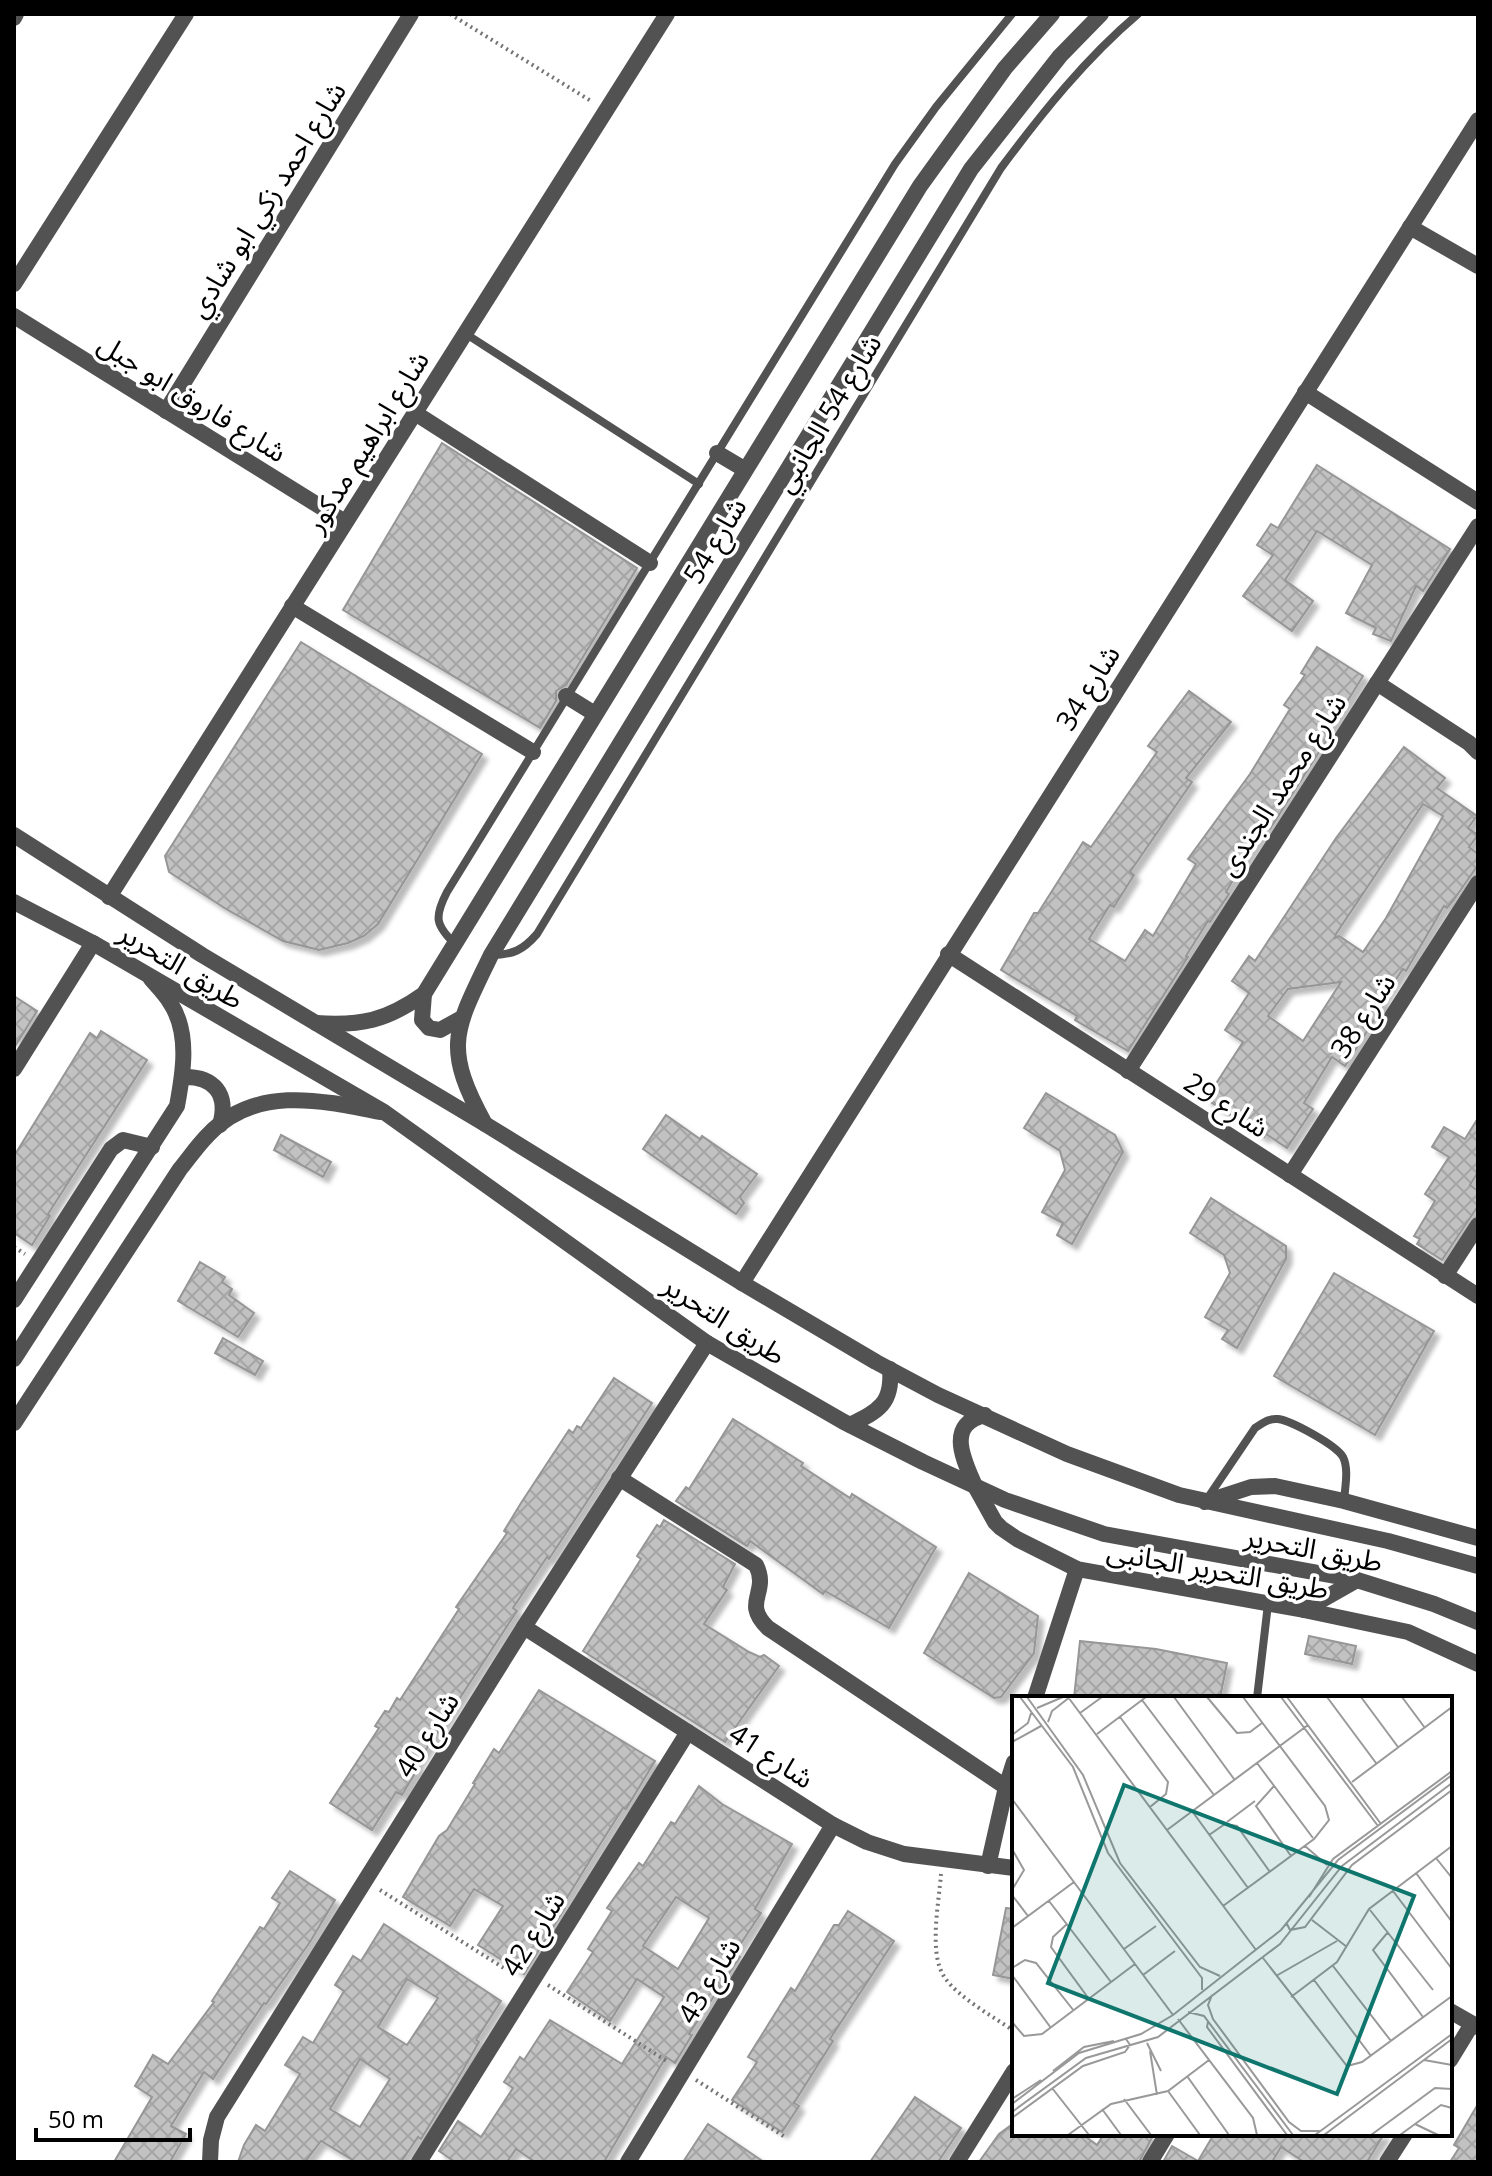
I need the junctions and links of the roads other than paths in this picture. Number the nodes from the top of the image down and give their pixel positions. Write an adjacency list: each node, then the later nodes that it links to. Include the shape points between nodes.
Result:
1 (186, 14): 11 (street)
2 (411, 14): 15 (street, شارع احمد زكي ابو شادي)
3 (667, 14): 13 (street, شارع ابراهيم مدكور)
4 (1012, 14): 17 (lane, via 895,164)
5 (1052, 14): 18 (street, شارع 54, via 1005,68 920,186)
6 (1101, 14): 37 (street, شارع 54, via 1060,56 971,169)
7 (1138, 14): 37 (lane, شارع 54 الجانبي, via 1081,68 1001,168 537,934 510,955)
8 (1478, 120): 9 (street, شارع 34)
9 (1410, 227): 10 (street); 14 (street, شارع 34)
10 (1478, 266)
11 (14, 284)
12 (14, 316): 15 (street, شارع فاروق ابو جبل)
13 (465, 334): 16 (street, شارع ابراهيم مدكور); 19 (lane)
14 (1305, 392): 20 (street); 36 (street, شارع 34)
15 (166, 411): 21 (street, شارع فاروق ابو جبل)
16 (415, 413): 21 (street, شارع ابراهيم مدكور); 23 (street)
17 (717, 453): 18 (street); 19 (lane)
18 (744, 469): 27 (street, شارع 54)
19 (699, 484): 23 (lane)
20 (1478, 502)
21 (345, 522): 24 (street, شارع ابراهيم مدكور)
22 (1478, 526): 25 (street, شارع محمد الجندى)
23 (650, 563): 26 (lane)
24 (292, 606): 29 (street); 32 (street, شارع ابراهيم مدكور)
25 (1377, 683): 28 (street); 43 (street, شارع محمد الجندى)
26 (566, 696): 27 (street); 29 (lane)
27 (595, 714): 35 (street, شارع 54)
28 (1475, 748)
29 (533, 752): 35 (lane, via 438,910 441,931)
30 (14, 835): 32 (street, طريق التحرير)
31 (1478, 883): 49 (street, شارع 38)
32 (109, 897): 41 (street, طريق التحرير)
33 (14, 902): 34 (street, طريق التحرير)
34 (93, 943): 38 (street, طريق التحرير); 42 (street)
35 (456, 945): 39 (street, شارع 54)
36 (948, 954): 43 (street, شارع 29); 52 (street, شارع 34)
37 (491, 955): 40 (street, شارع 54)
38 (151, 979): 44 (street, via 173,1006 182,1038); 45 (street, طريق التحرير)
39 (424, 994): 40 (street, via 422,1020 429,1028 440,1030); 41 (street, شارع 54, via 373,1022)
40 (460, 1019): 46 (street, شارع 54, via 456,1040 461,1069)
41 (316, 1023): 46 (street, طريق التحرير)
42 (14, 1069)
43 (1128, 1071): 49 (street, شارع 29)
44 (183, 1077): 47 (street, via 215,1086 223,1105); 48 (street, via 177,1106)
45 (384, 1112): 47 (street, via 287,1098 258,1104); 55 (street, طريق التحرير)
46 (485, 1124): 52 (street, طريق التحرير)
47 (220, 1125): 59 (street, via 180,1169)
48 (152, 1147): 54 (street, via 123,1140 111,1149); 56 (street)
49 (1290, 1175): 51 (street, شارع 29)
50 (1478, 1225): 51 (street)
51 (1445, 1276): 53 (street, شارع 29)
52 (742, 1283): 57 (street, طريق التحرير)
53 (1478, 1296)
54 (14, 1300)
55 (707, 1343): 60 (street, طريق التحرير); 61 (street, شارع 40)
56 (14, 1359)
57 (890, 1369): 58 (street, طريق التحرير); 60 (street, via 883,1404)
58 (985, 1415): 62 (street, طريق التحرير الجانبى, via 968,1424 960,1443); 64 (street, طريق التحرير, via 1067,1454)
59 (14, 1423)
60 (850, 1425): 62 (street, طريق التحرير)
61 (619, 1478): 72 (street, شارع 40); 78 (street, via 756,1565 762,1586 756,1612 768,1628)
62 (975, 1486): 67 (street, طريق التحرير الجانبى, via 1001,1528); 68 (street, طريق التحرير, via 1104,1534)
63 (1344, 1501): 64 (street, via 1263,1485); 64 (lane, via 1342,1455 1280,1419 1255,1428); 65 (street)
64 (1205, 1502): 66 (street, طريق التحرير)
65 (1476, 1533)
66 (1478, 1566)
67 (1077, 1569): 69 (street, طريق التحرير الجانبى); 74 (street)
68 (1357, 1580): 70 (street); 71 (street, طريق التحرير)
69 (1268, 1604): 70 (street, طريق التحرير الجانبى); 75 (lane)
70 (1304, 1610): 73 (street, طريق التحرير الجانبى, via 1408,1632)
71 (1478, 1622)
72 (524, 1627): 76 (street, شارع 41); 88 (street, شارع 40, via 217,2117)
73 (1478, 1664)
74 (1036, 1696)
75 (1257, 1696)
76 (688, 1732): 79 (street, شارع 41); 89 (street, شارع 42)
77 (1012, 1768): 78 (street)
78 (1006, 1787): 80 (street)
79 (833, 1825): 80 (street, شارع 41, via 904,1854); 90 (street, شارع 43)
80 (988, 1866): 81 (street, شارع 41)
81 (1012, 1868)
82 (1452, 2012): 83 (street)
83 (1475, 2026): 84 (street)
84 (1452, 2057)
85 (1012, 2074): 91 (street)
86 (1166, 2136): 92 (street)
87 (1404, 2136): 93 (street)
88 (210, 2162)
89 (419, 2162)
90 (628, 2162)
91 (957, 2162)
92 (1150, 2162)
93 (1387, 2162)

